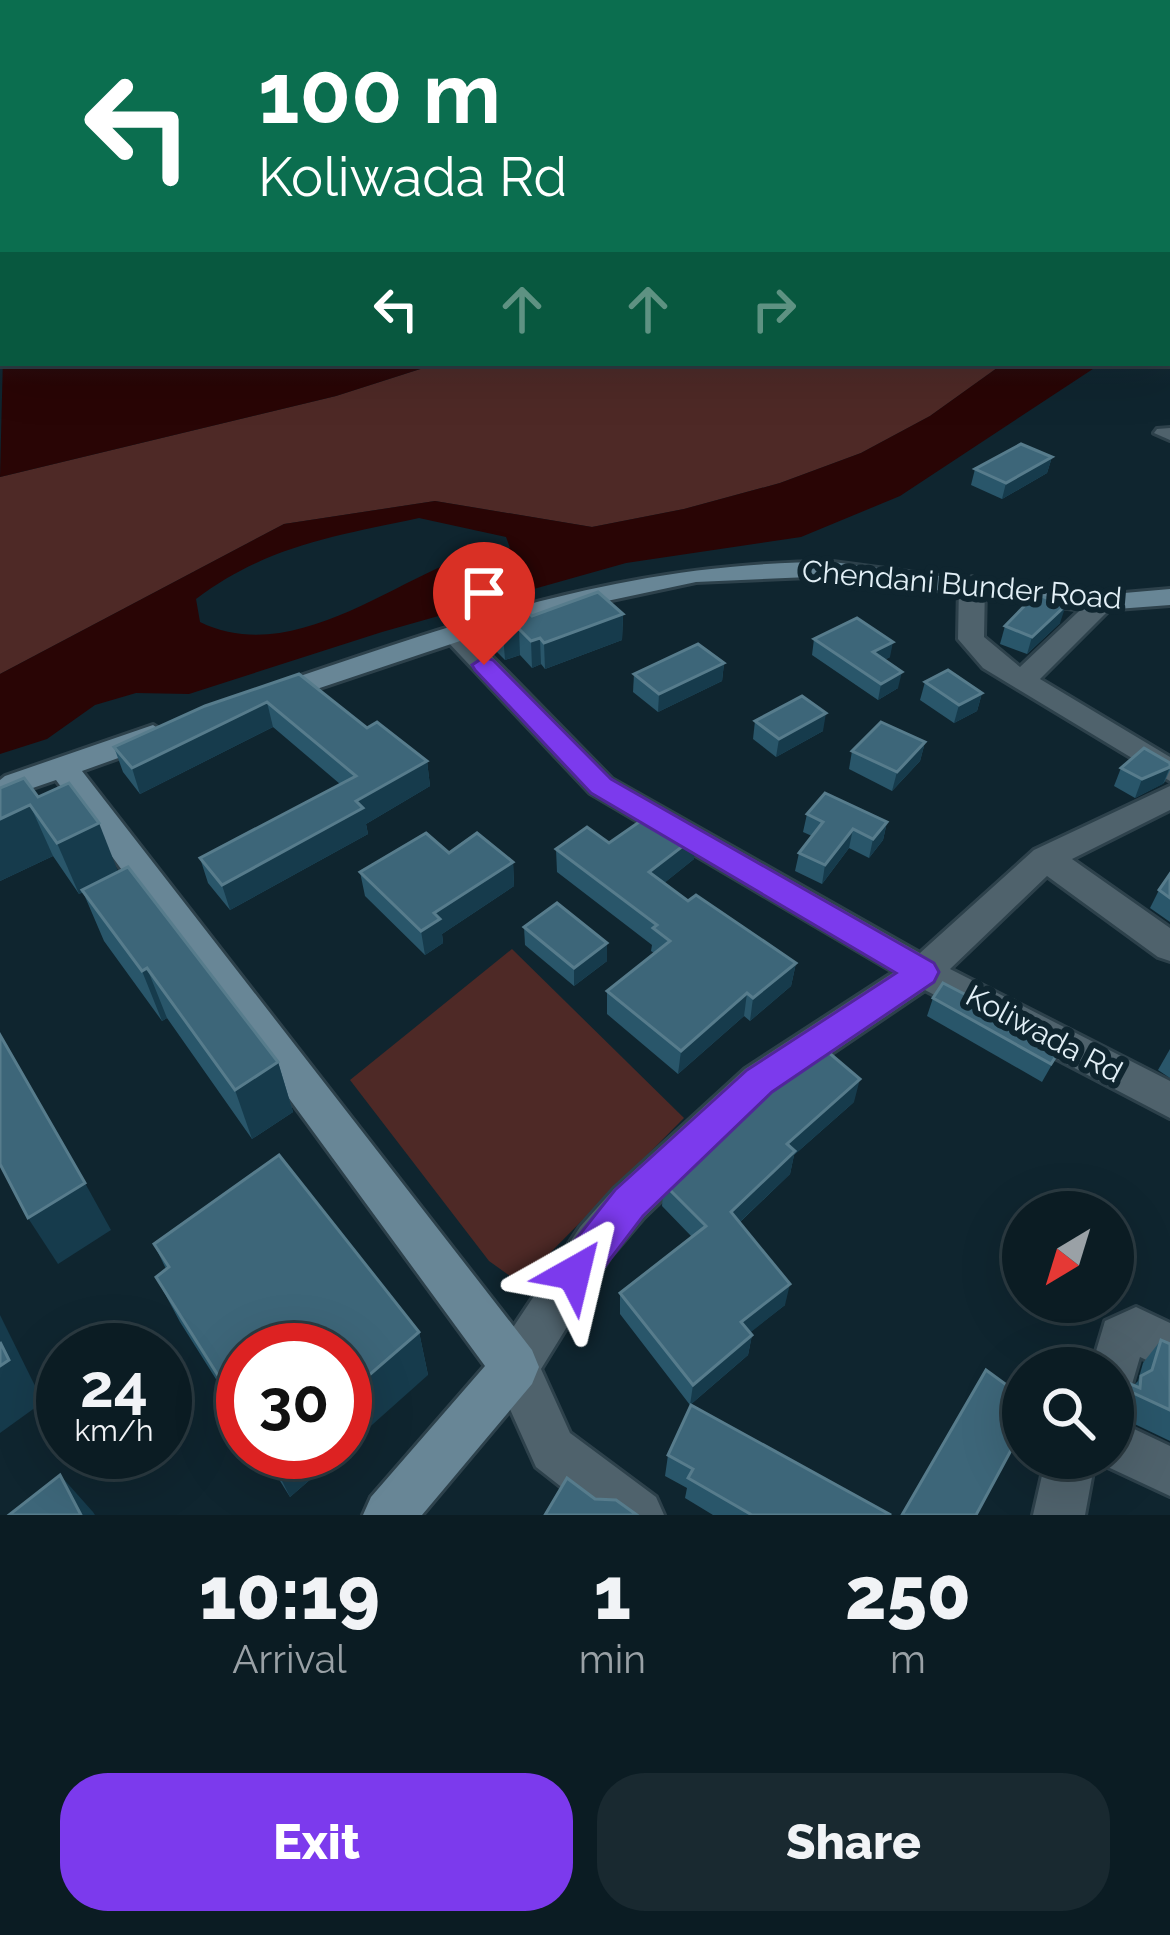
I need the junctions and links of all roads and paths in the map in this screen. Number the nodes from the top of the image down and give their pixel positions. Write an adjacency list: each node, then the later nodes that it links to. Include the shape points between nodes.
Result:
1 (972, 585): 3 (main road, Chendani Bunder Road); 4 (main road, Chendani Bunder Road, via 840,568 738,571 612,590); 5 (street, via 971,639)
2 (1170, 597): 3 (main road, Chendani Bunder Road)
3 (1104, 602): 5 (street)
4 (455, 634): 6 (main road, Chendani Bunder Road); 14 (street, Koliwada Rd, via 585,752 601,786)
5 (1023, 680): 9 (street)
6 (237, 707)
7 (171, 729): 8 (main road)
8 (62, 766): 10 (main road); 18 (main road)
9 (1170, 771)
10 (4, 788)
11 (1170, 797): 12 (street)
12 (1046, 858): 13 (street); 14 (street)
13 (1170, 947)
14 (923, 972): 15 (street, Koliwada Rd); 18 (street, via 760,1081 629,1203)
15 (1170, 1100)
16 (1119, 1347): 17 (street, via 1136,1330)
17 (1170, 1348)
18 (514, 1367): 22 (main road); 23 (street, via 553,1450)
19 (1134, 1455): 20 (street)
20 (1168, 1472)
21 (1067, 1479): 24 (street)
22 (389, 1515)
23 (638, 1515)
24 (1059, 1515)

